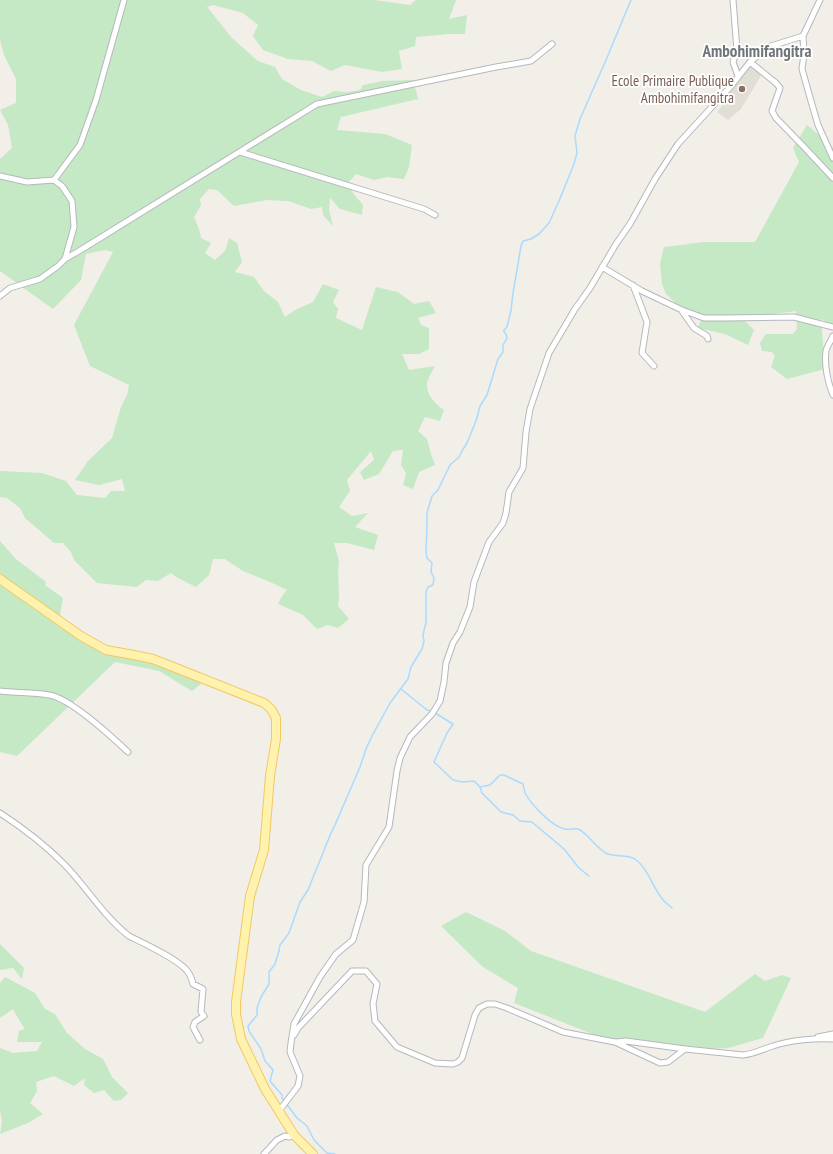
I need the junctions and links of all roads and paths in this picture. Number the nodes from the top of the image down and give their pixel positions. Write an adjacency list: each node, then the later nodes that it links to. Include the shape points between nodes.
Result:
1 (124, 0): 12 (street, via 96,100 80,146)
2 (733, 0): 7 (street, via 737,50 733,62)
3 (820, 0): 4 (street)
4 (803, 36): 6 (street, via 772,46); 9 (street, via 802,69 818,125)
5 (552, 44): 8 (street, via 530,61 317,104)
6 (750, 62): 7 (street); 11 (street, via 780,88 772,111 776,118)
7 (738, 76): 15 (street, via 678,144)
8 (240, 152): 13 (street, via 424,209); 14 (street)
9 (833, 158)
10 (0, 176): 12 (street, via 27,182)
11 (833, 178)
12 (54, 180): 14 (street, via 62,186 72,201 74,227)
13 (435, 215)
14 (65, 259): 17 (street, via 40,279 10,288)
15 (602, 267): 16 (street); 33 (street, via 549,352 530,409 523,468 509,492 503,523 489,542 474,582 470,607 460,632 452,643 446,662 440,701 410,737 400,758 389,827 366,865 364,902 352,940 336,954 320,977 294,1024)
16 (633, 285): 18 (street); 22 (street, via 647,322 642,353)
17 (0, 296)
18 (682, 310): 19 (street, via 704,318 794,317); 21 (street, via 694,328)
19 (833, 327)
20 (833, 336): 23 (street, via 826,350 829,386)
21 (708, 339)
22 (654, 366)
23 (833, 395)
24 (0, 579): 35 (main road, via 81,636 106,650 134,654 167,664 264,703 276,718 264,850 250,896 236,1014 241,1039 266,1089)
25 (0, 692): 26 (street, via 50,695 69,703)
26 (128, 752)
27 (0, 813): 30 (street, via 63,863 122,931 188,971 193,984 202,989 201,1012 204,1016 195,1022 193,1027)
28 (833, 1034): 31 (street)
29 (833, 1039): 31 (street)
30 (200, 1040)
31 (801, 1041): 34 (street, via 743,1055)
32 (615, 1042): 33 (street, via 563,1032 507,1008 487,1004 479,1008 475,1015 462,1058 453,1064 435,1063 397,1047 375,1020 373,1004 377,984 366,971 352,971 298,1028); 34 (street, via 626,1041); 34 (street, via 660,1063 668,1062)
33 (291, 1043): 35 (street, via 290,1052 300,1076 298,1086)
34 (685, 1049)
35 (282, 1106): 36 (main road)
36 (294, 1135): 37 (street, via 277,1140); 38 (main road)
37 (264, 1154)
38 (313, 1154)

